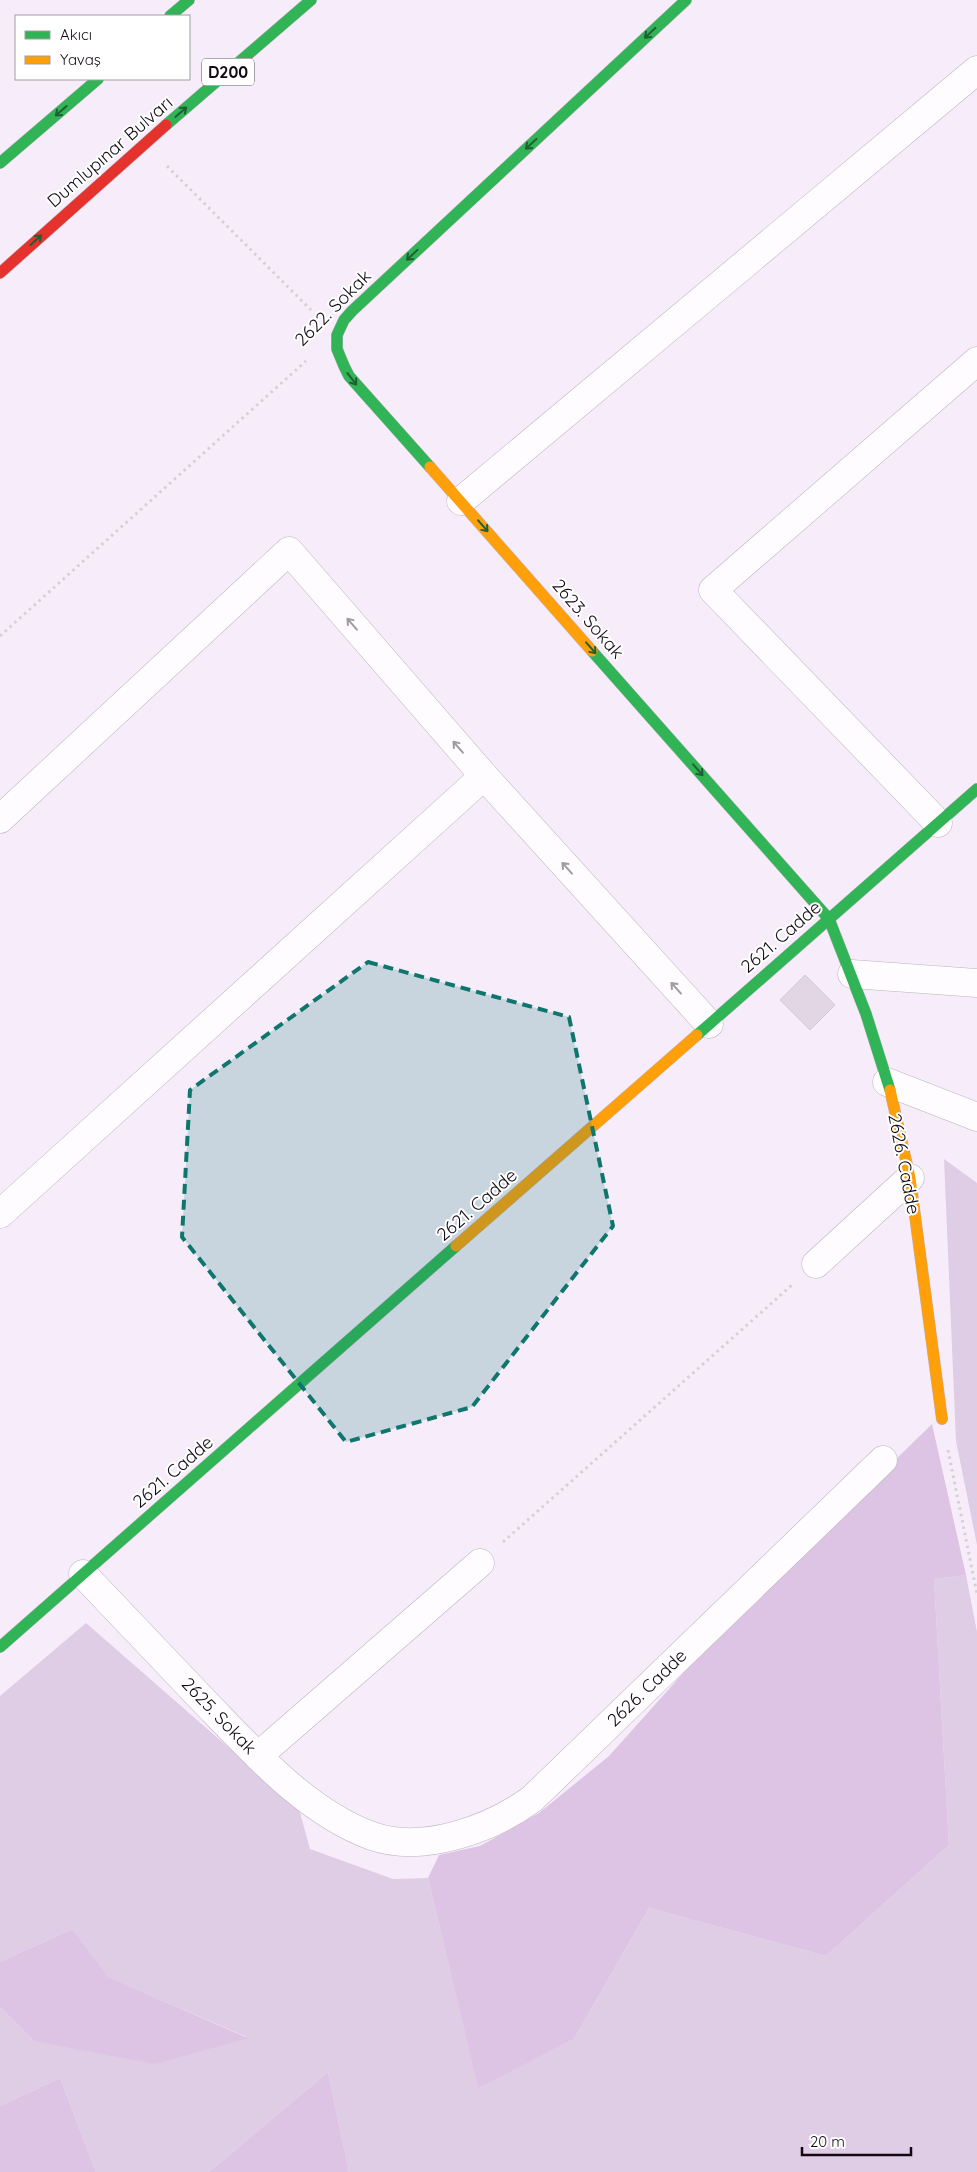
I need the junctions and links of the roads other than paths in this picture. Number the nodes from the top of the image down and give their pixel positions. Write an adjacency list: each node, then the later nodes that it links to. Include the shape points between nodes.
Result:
1 (189, 0): 4 (main road)
2 (311, 0): 8 (main road, Dumlupınar Bulvarı / D200, one-way to 2)
3 (686, 0): 9 (main road, 2622. Sokak, one-way to 9, via 352,311)
4 (171, 15)
5 (977, 70): 11 (street)
6 (97, 80): 7 (main road, one-way to 7)
7 (0, 163)
8 (0, 273)
9 (335, 334): 11 (main road, 2623. Sokak, one-way to 11, via 337,348 349,376)
10 (977, 361): 15 (street, via 713,590)
11 (461, 501): 16 (main road, 2623. Sokak, one-way to 16)
12 (484, 776): 14 (street, one-way to 14, via 289,551); 19 (street, one-way to 12); 23 (street)
13 (976, 790): 15 (main road, 2621. Cadde)
14 (0, 819)
15 (938, 823): 16 (main road, 2621. Cadde)
16 (829, 919): 17 (main road, 2626. Cadde); 19 (main road, 2621. Cadde)
17 (852, 974): 18 (street); 20 (main road, 2626. Cadde)
18 (977, 983)
19 (709, 1024): 28 (main road, 2621. Cadde)
20 (887, 1082): 21 (street); 22 (main road, 2626. Cadde)
21 (977, 1117)
22 (910, 1178): 24 (street); 25 (main road, 2626. Cadde)
23 (0, 1214)
24 (816, 1264)
25 (942, 1419)
26 (884, 1460): 31 (street, 2626. Cadde, via 518,1810 484,1826 441,1838 395,1841)
27 (480, 1563): 30 (street)
28 (83, 1574): 29 (main road, 2621. Cadde); 30 (street, 2625. Sokak)
29 (0, 1647)
30 (258, 1756): 31 (street, 2625. Sokak, via 312,1802)
31 (373, 1836)

